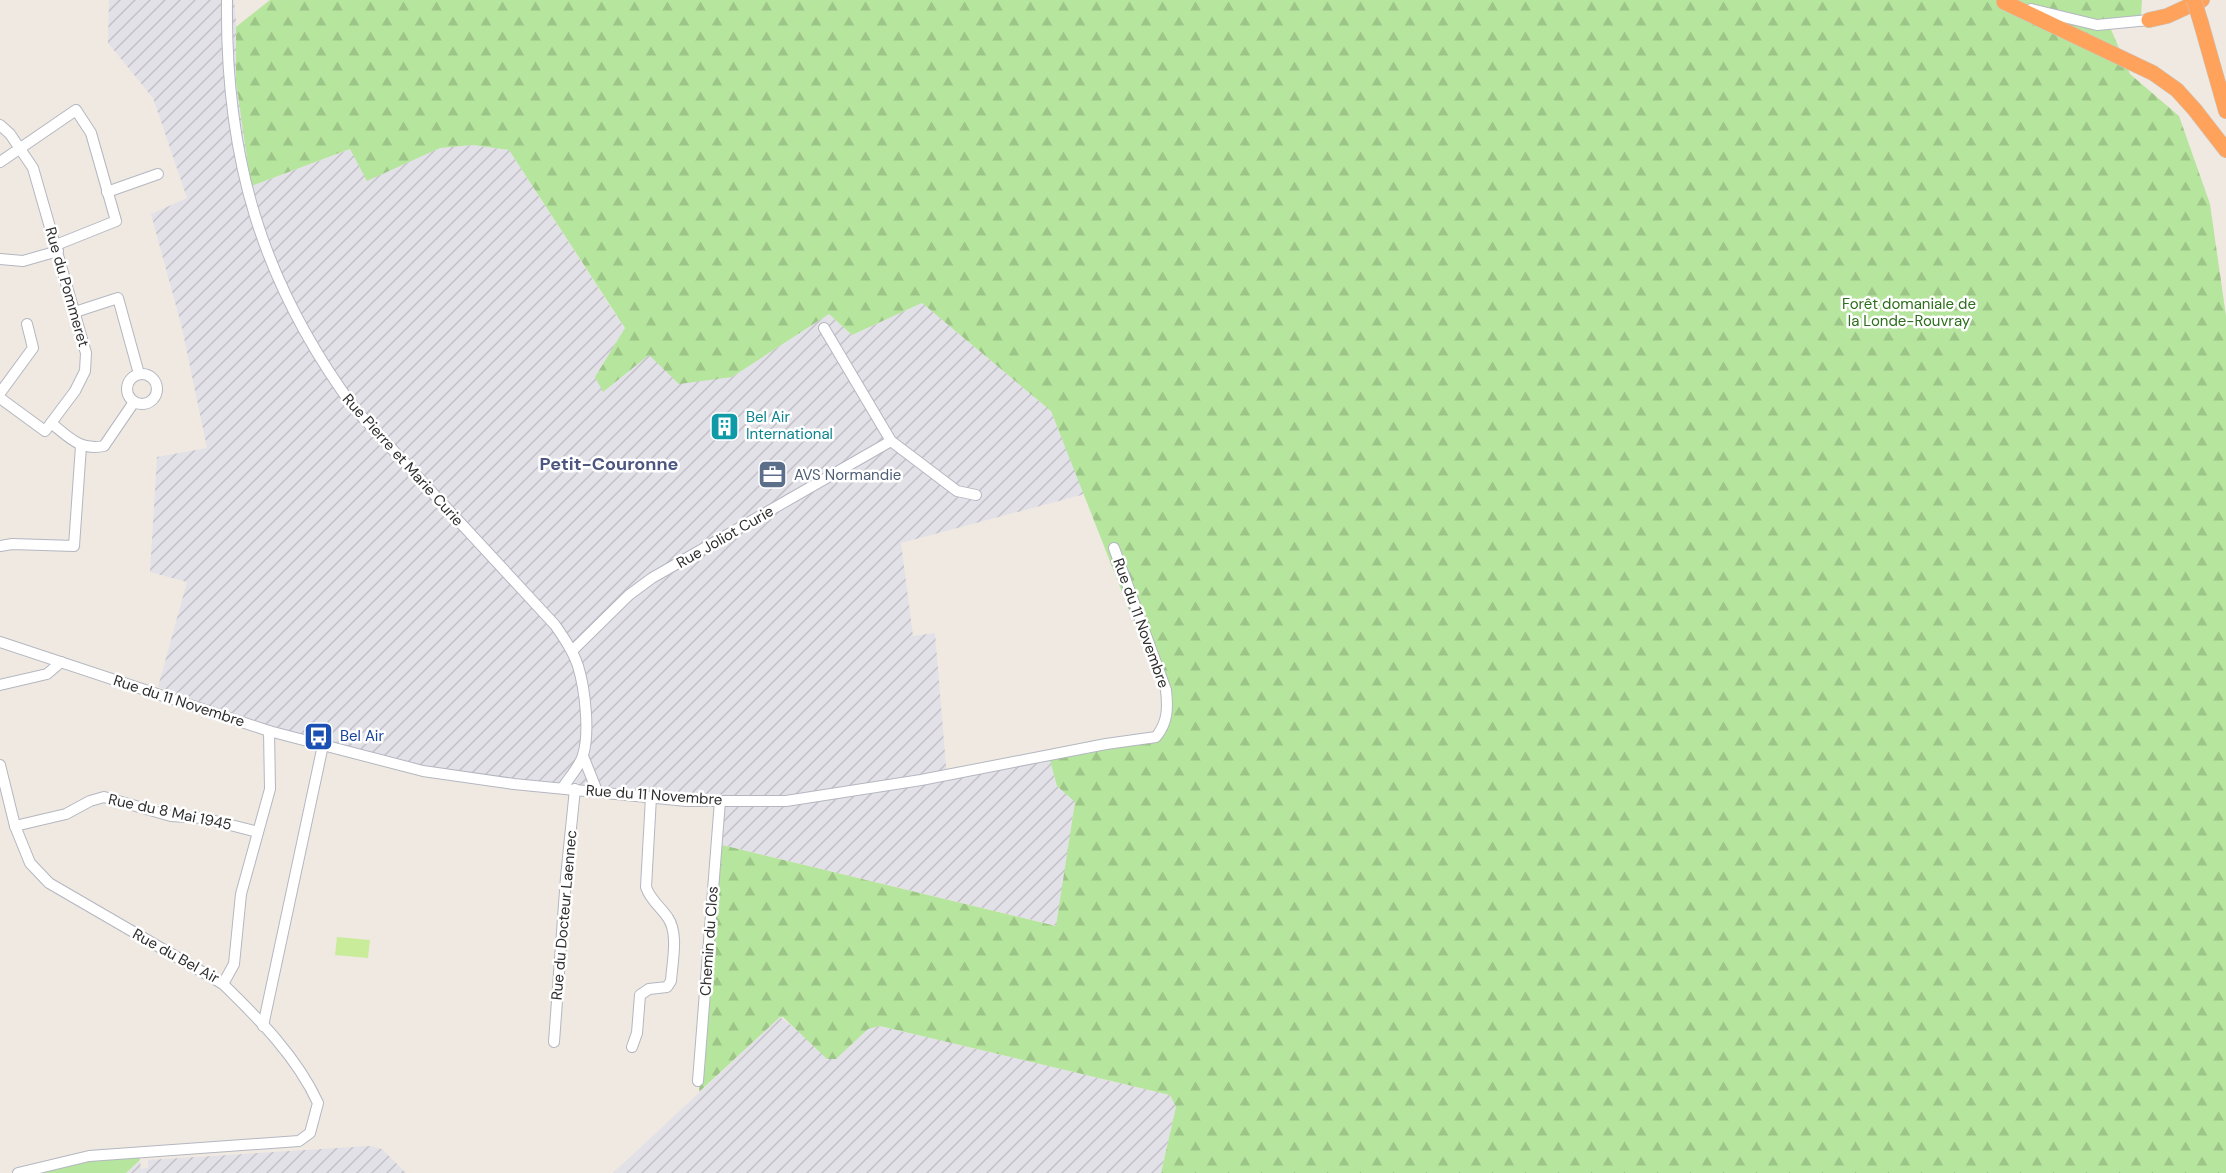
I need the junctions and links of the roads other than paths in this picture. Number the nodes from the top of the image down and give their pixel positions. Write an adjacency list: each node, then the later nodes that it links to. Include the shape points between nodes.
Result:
1 (227, 0): 28 (street, Rue Pierre et Marie Curie, via 229,82 246,188 260,235 308,340 355,410 555,625)
2 (2194, 0): 6 (highway, bridge)
3 (2202, 0): 5 (highway)
4 (2001, 1): 5 (street, via 2097,26); 9 (highway, via 2153,73 2177,90)
5 (2149, 20)
6 (2226, 111)
7 (0, 125): 8 (street, Rue du Pommeret)
8 (20, 148): 10 (street); 12 (street, via 76,110 91,133); 13 (street, Rue du Pommeret, via 33,168)
9 (2226, 150)
10 (0, 162)
11 (158, 174): 12 (street)
12 (107, 192): 13 (street, via 116,221)
13 (57, 248): 14 (street, via 23,261); 15 (street, Rue du Pommeret)
14 (0, 259)
15 (75, 312): 18 (street, via 118,298); 21 (street, Rue du Pommeret, via 86,353 85,371)
16 (27, 324): 19 (street, via 33,348)
17 (824, 328): 22 (street)
18 (139, 374): 20 (street, via 128,384 128,394); 20 (street, via 153,378 157,392 148,403)
19 (0, 398): 21 (street, via 45,431)
20 (134, 402): 23 (street, via 104,446)
21 (51, 423): 23 (street)
22 (891, 441): 24 (street, via 957,491); 28 (street, Rue Joliot Curie, via 652,579 629,595)
23 (81, 446): 25 (street, via 74,546)
24 (976, 495)
25 (0, 546)
26 (1114, 548): 39 (street, Rue du 11 Novembre, via 1166,690 1168,709 1164,727 1156,737 793,800)
27 (0, 642): 29 (street, Rue du 11 Novembre)
28 (572, 651): 33 (street, Rue Pierre et Marie Curie, via 582,685 586,727)
29 (61, 662): 30 (street, via 47,674); 31 (street, Rue du 11 Novembre)
30 (0, 685)
31 (269, 732): 32 (street, Rue du 11 Novembre); 41 (street, Rue du Bel Air, via 270,789)
32 (323, 745): 35 (street, Rue du 11 Novembre, via 423,771); 43 (street)
33 (583, 756): 35 (street, Rue Pierre et Marie Curie); 37 (street, Rue Pierre et Marie Curie)
34 (0, 765): 40 (street, Rue du Bel Air)
35 (563, 787): 36 (street, Rue du 11 Novembre)
36 (575, 789): 37 (street, Rue du 11 Novembre); 44 (street, Rue du Docteur Laennec)
37 (597, 791): 38 (street, Rue du 11 Novembre)
38 (651, 796): 39 (street, Rue du 11 Novembre); 45 (street, via 646,887 673,929 671,981 667,987 649,989 640,995 638,1033)
39 (720, 801): 46 (street, Chemin du Clos)
40 (15, 826): 41 (street, Rue du 8 Mai 1945, via 66,814 104,796 171,816 203,818); 42 (street, Rue du Bel Air, via 30,863 49,884)
41 (258, 832): 42 (street, Rue du Bel Air, via 241,894 234,964)
42 (223, 984): 43 (street)
43 (263, 1026): 47 (street, via 308,1081 318,1103 310,1133 299,1141 89,1156)
44 (554, 1042)
45 (632, 1047)
46 (698, 1082)
47 (18, 1173)

